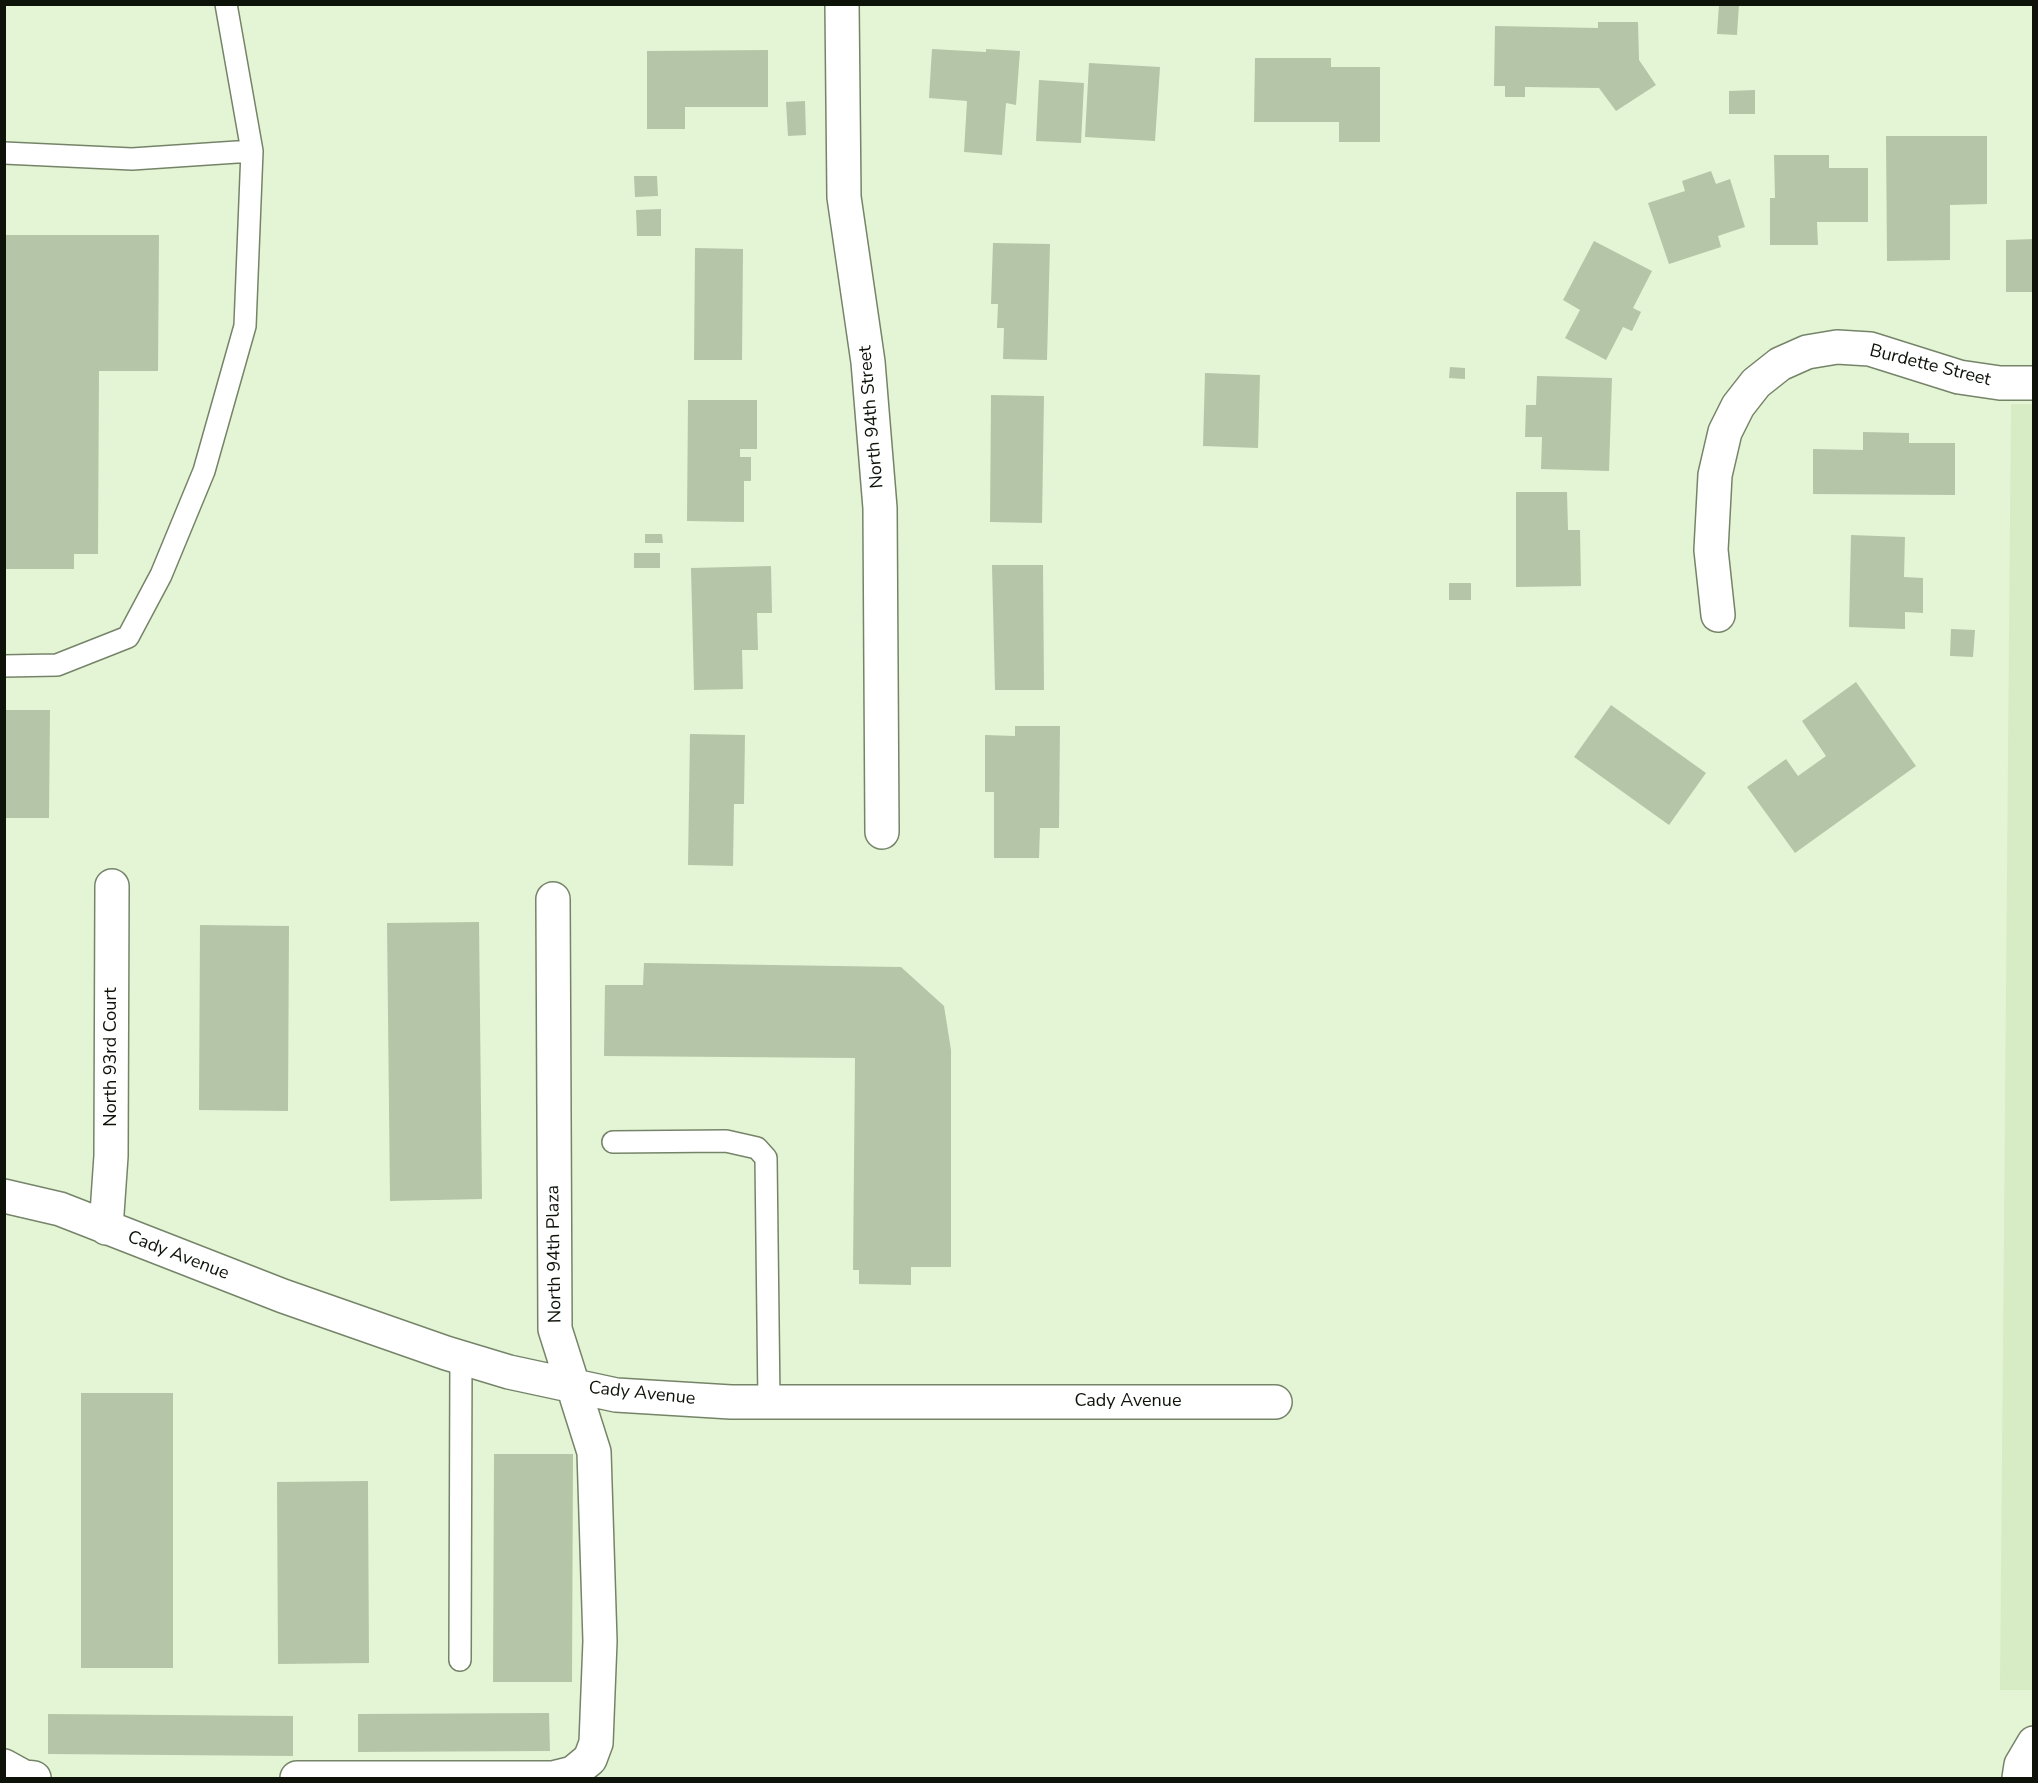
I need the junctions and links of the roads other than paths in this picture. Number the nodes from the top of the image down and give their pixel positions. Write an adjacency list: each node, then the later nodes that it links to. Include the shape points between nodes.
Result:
1 (226, 4): 3 (lane)
2 (842, 4): 8 (street, North 94th Street, via 844,197 868,362 880,508)
3 (252, 151): 4 (lane, via 132,159); 7 (lane, via 245,326 204,471 161,575 128,637 57,666)
4 (4, 153)
5 (2034, 383): 6 (street, Burdette Street, via 1959,377 1869,349 1837,347 1807,352 1780,364 1756,382 1725,432 1715,475 1711,550)
6 (1718, 615)
7 (4, 666)
8 (882, 832)
9 (112, 886): 13 (street, North 93rd Court, via 111,1156)
10 (553, 899): 15 (street, North 94th Plaza, via 555,1329)
11 (614, 1142): 16 (lane, via 726,1141 757,1149 766,1158)
12 (4, 1196): 13 (street, Cady Avenue, via 60,1209)
13 (106, 1228): 14 (street, Cady Avenue, via 283,1296)
14 (461, 1357): 15 (street, Cady Avenue); 18 (lane)
15 (573, 1385): 16 (street, Cady Avenue, via 616,1395); 22 (street, North 94th Plaza, via 594,1452 600,1641 596,1743 590,1759 573,1773 553,1778)
16 (770, 1402): 17 (street, Cady Avenue)
17 (1275, 1402)
18 (460, 1660)
19 (2034, 1743): 23 (street, via 2021,1765)
20 (4, 1766): 21 (street)
21 (34, 1779)
22 (297, 1779)
23 (2019, 1779)

